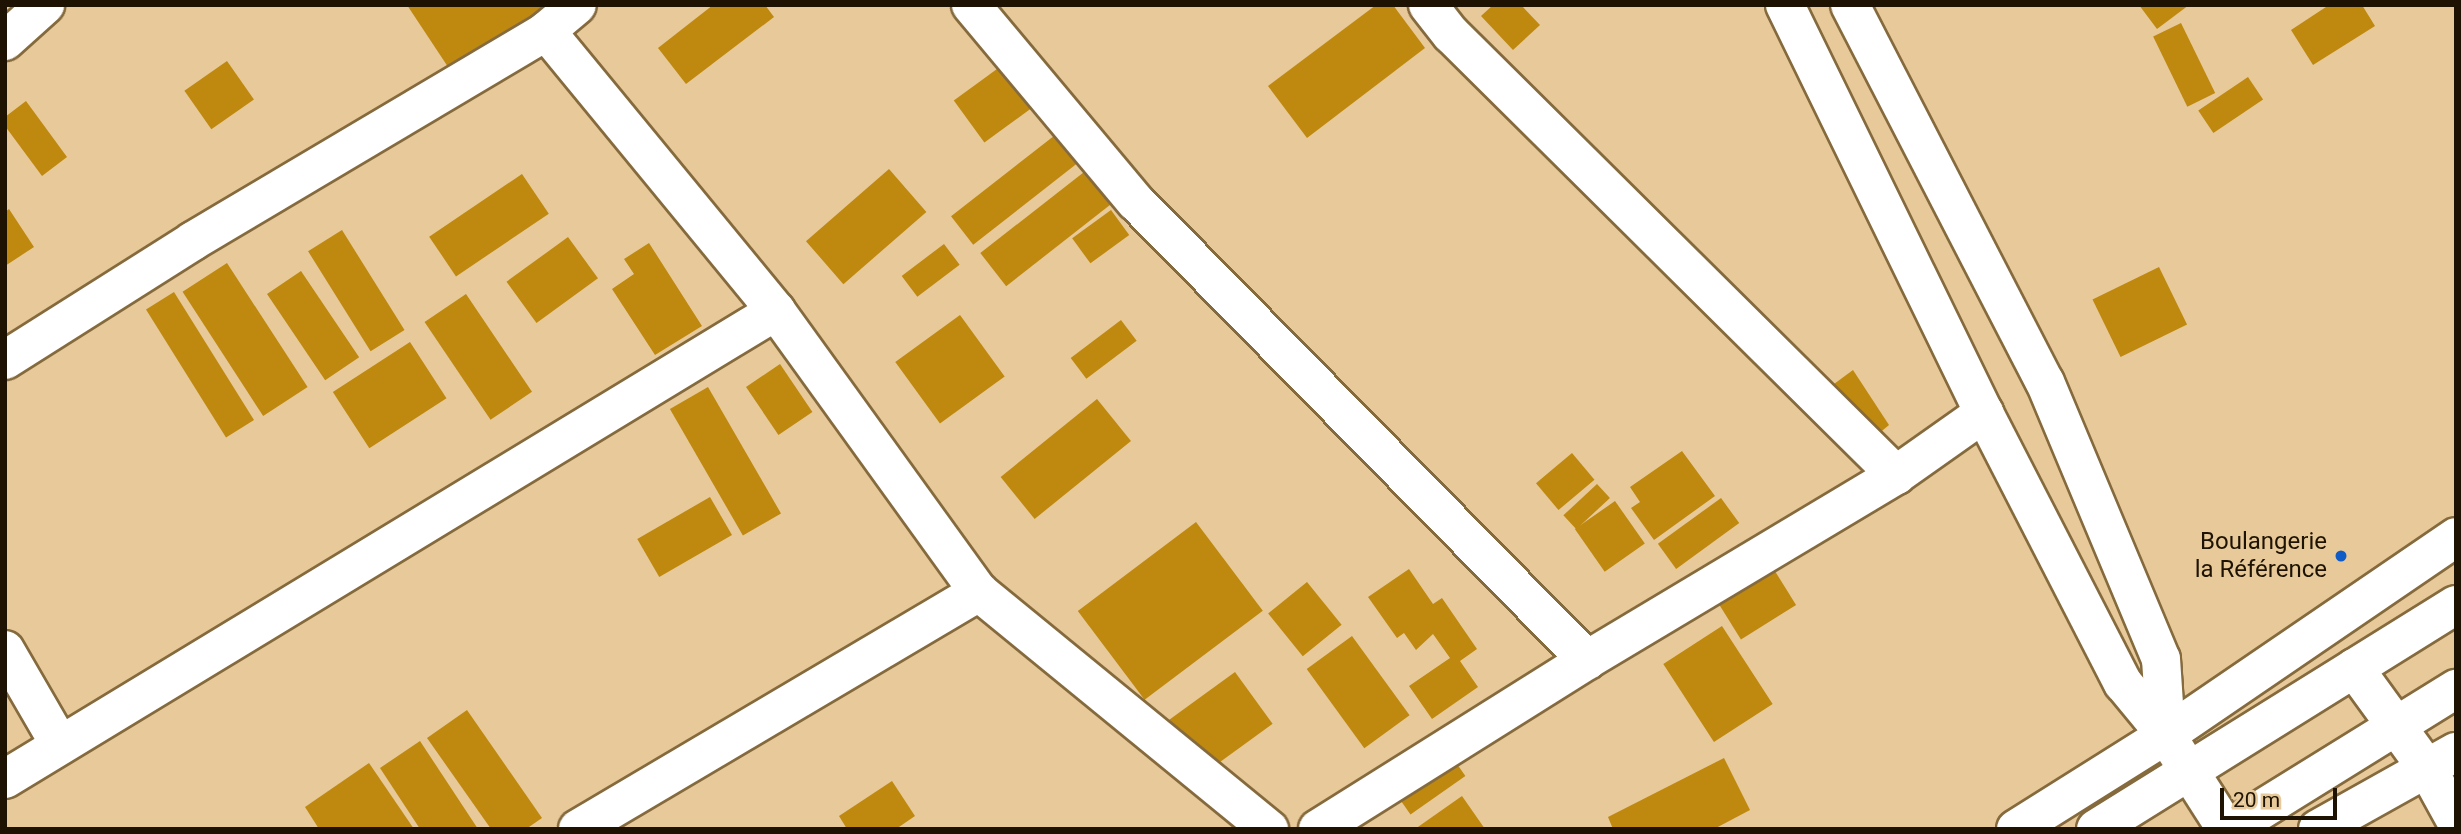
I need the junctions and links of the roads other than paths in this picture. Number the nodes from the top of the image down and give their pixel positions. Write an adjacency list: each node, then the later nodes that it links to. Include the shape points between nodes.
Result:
1 (45, 5): 8 (main road)
2 (577, 5): 7 (main road)
3 (971, 5): 17 (main road, via 1136,202)
4 (1429, 5): 12 (main road, via 1451,34)
5 (1785, 5): 11 (main road)
6 (1850, 5): 21 (main road, via 2045,382 2161,659)
7 (546, 31): 9 (main road); 10 (main road, via 193,241)
8 (5, 41)
9 (776, 312): 14 (main road); 22 (main road)
10 (5, 360)
11 (1984, 413): 12 (main road); 21 (main road, via 2123,684)
12 (1896, 475): 17 (main road)
13 (2456, 537): 21 (main road)
14 (979, 592): 27 (main road); 28 (main road)
15 (2456, 605): 18 (main road)
16 (5, 650): 22 (main road)
17 (1587, 660): 29 (main road)
18 (2354, 668): 20 (main road); 24 (main road)
19 (2456, 689): 20 (main road)
20 (2396, 727): 23 (main road); 32 (main road)
21 (2166, 735): 24 (main road); 30 (main road)
22 (60, 745): 25 (main road)
23 (2442, 761): 26 (main road); 33 (main road)
24 (2187, 772): 31 (main road); 32 (main road)
25 (5, 779)
26 (2456, 821)
27 (578, 829)
28 (1269, 829)
29 (1318, 829)
30 (2016, 829)
31 (2096, 829)
32 (2228, 829)
33 (2318, 829)

